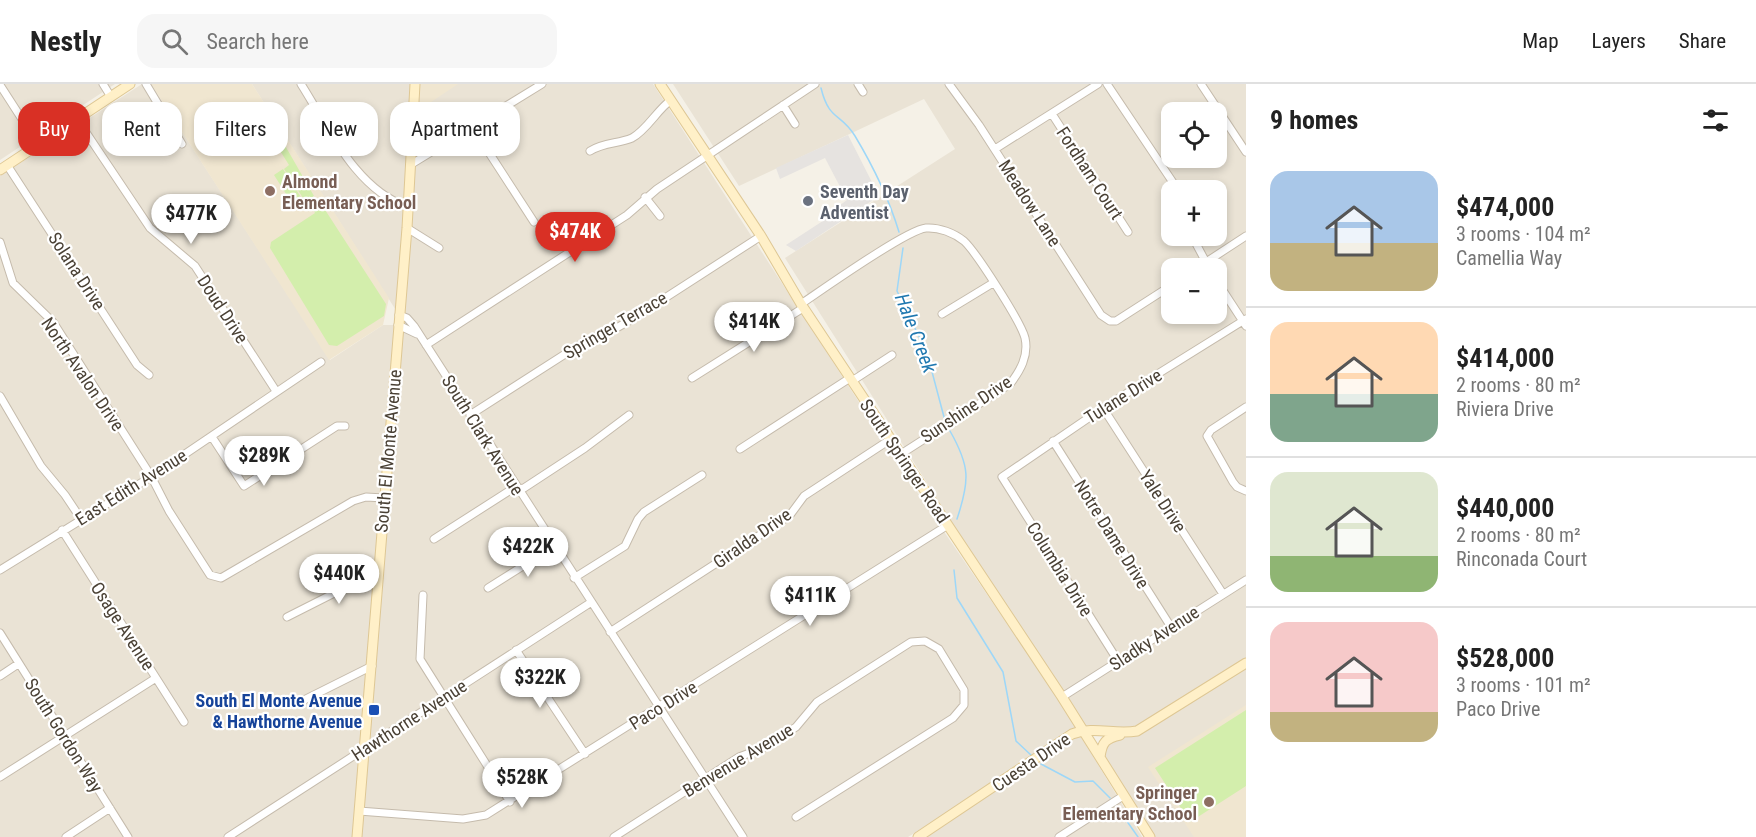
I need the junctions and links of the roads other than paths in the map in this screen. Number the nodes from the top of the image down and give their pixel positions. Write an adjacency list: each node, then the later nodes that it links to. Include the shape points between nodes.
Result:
1 (102, 84): 16 (street)
2 (130, 84): 16 (street)
3 (146, 84): 18 (street)
4 (301, 84): 37 (street, via 362,178 384,197)
5 (415, 84): 33 (street, South El Monte Avenue)
6 (542, 84): 19 (street)
7 (660, 84): 17 (street, South Springer Road)
8 (815, 84): 20 (street)
9 (858, 84): 15 (street)
10 (949, 84): 26 (street, Meadow Lane)
11 (1098, 84): 23 (street)
12 (1107, 84): 35 (street)
13 (1201, 84): 28 (street)
14 (0, 85): 22 (street)
15 (863, 92)
16 (111, 97): 21 (street)
17 (671, 100): 27 (street, via 632,137); 29 (street, South Springer Road)
18 (157, 102)
19 (514, 102)
20 (783, 105): 24 (street); 29 (street)
21 (90, 111)
22 (18, 113)
23 (1052, 114): 26 (street); 41 (street, Fordham Court)
24 (795, 124)
25 (90, 138): 60 (street, Doud Drive, via 150,228 195,266)
26 (995, 149): 48 (street, Meadow Lane, via 1101,315 1110,321 1121,319)
27 (590, 151)
28 (1246, 152)
29 (707, 155): 36 (street); 42 (street, South Springer Road)
30 (20, 156): 34 (street)
31 (425, 156): 33 (street)
32 (491, 156): 39 (street)
33 (410, 165): 37 (street, South El Monte Avenue)
34 (4, 167): 57 (street, Solana Drive, via 137,365)
35 (1171, 180)
36 (645, 197): 38 (street); 54 (street, via 627,215)
37 (408, 207): 40 (street, South El Monte Avenue)
38 (660, 216)
39 (534, 222)
40 (407, 228): 45 (street); 52 (street, South El Monte Avenue)
41 (1128, 232)
42 (761, 236): 50 (street, South Springer Road); 64 (street, Springer Terrace, via 634,318 587,340)
43 (1246, 236): 46 (street)
44 (0, 242): 73 (street, North Avalon Drive, via 14,283 53,322)
45 (439, 248)
46 (1217, 258)
47 (993, 283): 50 (street, Sunshine Drive, via 964,242 944,230 925,228 898,240); 51 (street); 71 (street, Sunshine Drive, via 1025,339 1021,369 1010,384)
48 (1161, 292)
49 (1227, 296): 53 (street)
50 (802, 306): 58 (street, Sunshine Drive); 59 (street, South Springer Road)
51 (942, 314)
52 (399, 320): 54 (street, South Clark Avenue, via 407,318); 77 (street, South El Monte Avenue)
53 (1245, 322): 63 (street, Tulane Drive)
54 (426, 345): 64 (street, South Clark Avenue)
55 (892, 355): 59 (street)
56 (321, 362): 60 (street, East Edith Avenue)
57 (149, 375)
58 (692, 378)
59 (851, 379): 68 (street, South Springer Road); 70 (street)
60 (276, 392): 67 (street, East Edith Avenue)
61 (0, 396): 78 (street, via 40,466)
62 (1246, 407): 76 (street, via 1207,436 1233,482)
63 (1104, 408): 69 (street, Tulane Drive); 88 (street, Yale Drive)
64 (470, 415): 75 (street, South Clark Avenue)
65 (629, 415): 75 (street, via 585,448)
66 (345, 426): 67 (street, via 338,426 244,486)
67 (212, 436): 73 (street, East Edith Avenue)
68 (891, 439): 71 (street, South Springer Road); 93 (street, Giralda Drive, via 804,496 780,522)
69 (1053, 441): 74 (street, Tulane Drive); 92 (street, Notre Dame Drive)
70 (740, 449)
71 (900, 454): 79 (street, South Springer Road)
72 (702, 475): 85 (street, via 644,512 625,546)
73 (151, 476): 77 (street, North Avalon Drive, via 210,575 221,578 353,501); 78 (street, East Edith Avenue)
74 (1002, 477): 96 (street, Columbia Drive)
75 (517, 489): 81 (street); 82 (street, South Clark Avenue)
76 (1246, 491)
77 (384, 498): 84 (street, South El Monte Avenue)
78 (81, 519): 80 (street, East Edith Avenue)
79 (948, 525): 103 (street, South Springer Road); 105 (street, Paco Drive)
80 (62, 530): 83 (street, East Edith Avenue); 101 (street, Osage Avenue)
81 (434, 539)
82 (553, 546): 85 (street, South Clark Avenue); 87 (street)
83 (0, 570)
84 (378, 571): 91 (street); 99 (street, South El Monte Avenue)
85 (574, 578): 90 (street, South Clark Avenue)
86 (1246, 580): 88 (street, Sladky Avenue)
87 (488, 588)
88 (1223, 594): 92 (street, Sladky Avenue)
89 (423, 595): 102 (street, via 420,659)
90 (590, 603): 93 (street, South Clark Avenue); 95 (street, Hawthorne Avenue)
91 (287, 617)
92 (1171, 627): 96 (street, Sladky Avenue)
93 (610, 632): 105 (street, South Clark Avenue)
94 (0, 633): 98 (street, South Gordon Way)
95 (516, 650): 102 (street, Hawthorne Avenue); 111 (street)
96 (1118, 661): 103 (street, Sladky Avenue)
97 (1246, 663): 108 (street, Cuesta Drive, via 1146,726)
98 (18, 664): 100 (street); 109 (street, South Gordon Way)
99 (372, 666): 104 (street); 110 (street, South El Monte Avenue)
100 (0, 676)
101 (156, 678): 106 (street, Osage Avenue); 109 (street)
102 (443, 697): 110 (street, Hawthorne Avenue); 116 (street)
103 (1062, 697): 107 (street, South Springer Road)
104 (300, 702)
105 (659, 708): 111 (street, Paco Drive); 114 (street, South Clark Avenue)
106 (184, 722)
107 (1083, 730): 108 (street, Cuesta Drive); 112 (street, South Springer Road); 126 (street, Cuesta Drive)
108 (1128, 732): 112 (street, via 1106,740)
109 (65, 736): 113 (street); 117 (street, South Gordon Way)
110 (364, 749): 118 (street, South El Monte Avenue); 122 (street, Hawthorne Avenue)
111 (585, 754): 116 (street, Paco Drive)
112 (1100, 756): 115 (street, South Springer Road)
113 (0, 777)
114 (706, 779): 119 (street, Benvenue Avenue, via 796,727 817,702 911,642 925,641 939,649 964,690 964,705 953,718); 124 (street, Benvenue Avenue); 125 (street, South Clark Avenue)
115 (1123, 796): 127 (street); 128 (street, South Springer Road)
116 (510, 802): 118 (street, Paco Drive, via 474,819)
117 (110, 808): 120 (street); 121 (street, South Gordon Way)
118 (359, 811): 123 (street, South El Monte Avenue)
119 (796, 817)
120 (66, 837)
121 (128, 837)
122 (228, 837)
123 (357, 837)
124 (614, 837)
125 (743, 837)
126 (918, 837)
127 (1059, 837)
128 (1149, 837)

